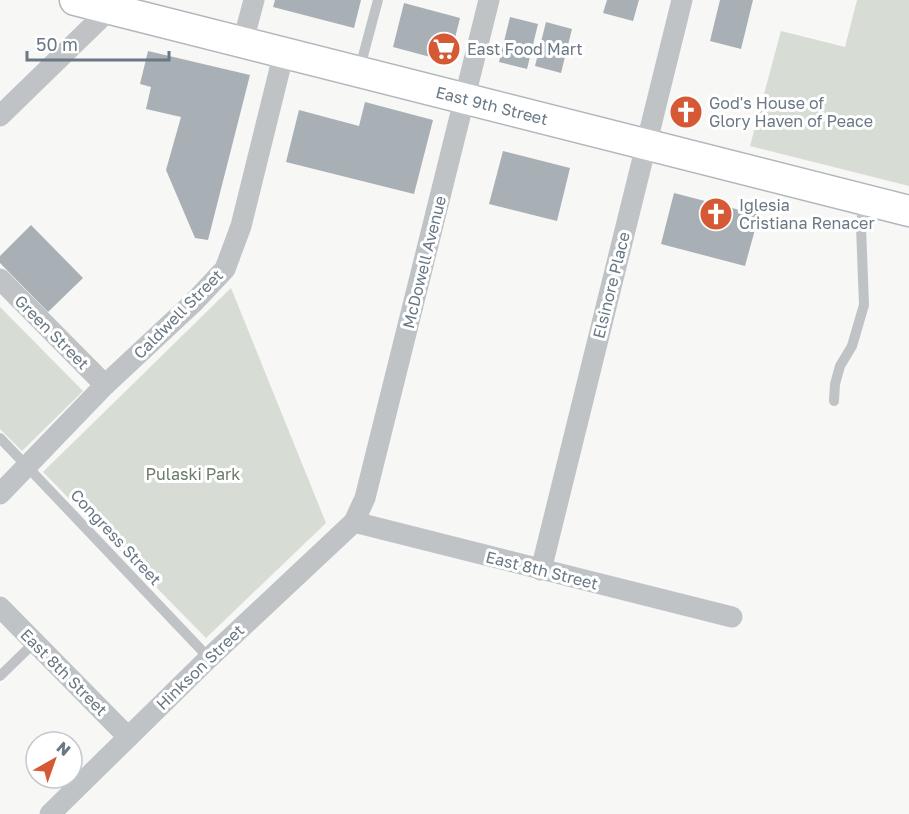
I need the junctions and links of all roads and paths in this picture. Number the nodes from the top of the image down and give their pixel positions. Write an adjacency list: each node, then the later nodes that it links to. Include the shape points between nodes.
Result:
1 (75, 0): 6 (street, East 9th Street)
2 (254, 0): 7 (street)
3 (378, 0): 9 (lane)
4 (489, 0): 10 (street, McDowell Avenue)
5 (681, 0): 12 (street, Elsinore Place)
6 (110, 9): 7 (street, East 9th Street); 11 (street)
7 (243, 41): 8 (street, East 9th Street)
8 (284, 52): 9 (street, East 9th Street); 16 (street, Caldwell Street, via 241,226 225,268)
9 (359, 71): 10 (street, East 9th Street)
10 (464, 98): 12 (street, East 9th Street); 21 (street, McDowell Avenue, via 365,498)
11 (0, 116)
12 (645, 144): 13 (street, East 9th Street); 22 (street, Elsinore Place)
13 (863, 199): 14 (street, East 9th Street); 17 (lane, via 864,305 852,346 840,366)
14 (909, 211)
15 (0, 279): 16 (street, Green Street)
16 (105, 385): 19 (street, Caldwell Street)
17 (834, 401)
18 (0, 438): 19 (lane, Congress Street)
19 (28, 466): 20 (street, Caldwell Street); 26 (lane, Congress Street)
20 (0, 494)
21 (354, 522): 22 (street, East 8th Street); 26 (street, Hinkson Street)
22 (542, 570): 24 (street, East 8th Street)
23 (0, 607): 25 (street, East 8th Street)
24 (732, 616)
25 (35, 642): 27 (lane); 28 (street, East 8th Street)
26 (209, 658): 28 (street, Hinkson Street)
27 (0, 676)
28 (128, 737): 29 (street, Hinkson Street)
29 (50, 814)

